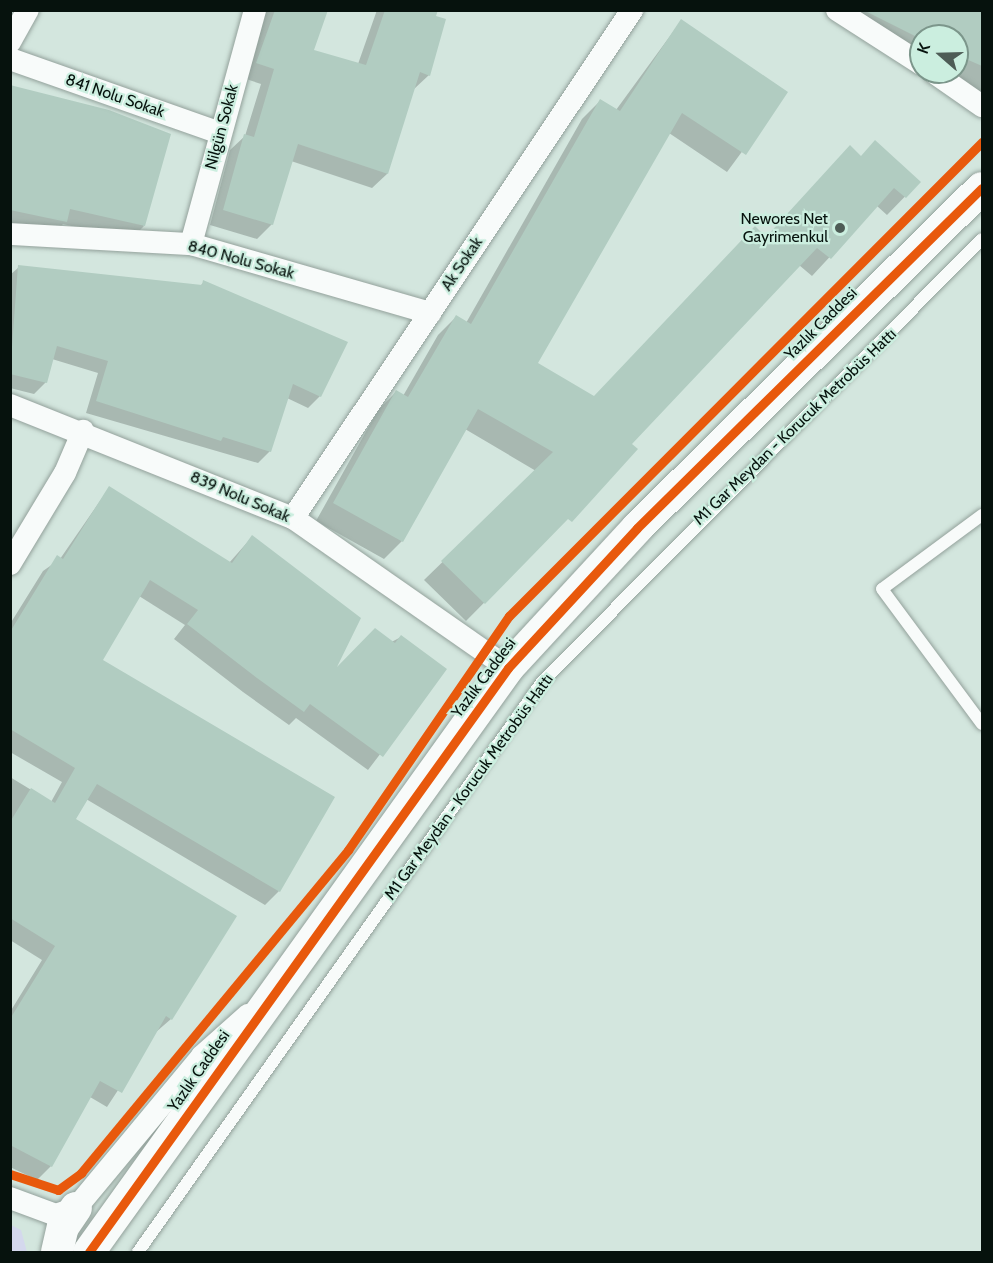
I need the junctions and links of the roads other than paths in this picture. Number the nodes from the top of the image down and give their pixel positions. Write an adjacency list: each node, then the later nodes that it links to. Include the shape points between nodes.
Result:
1 (28, 10): 5 (street)
2 (255, 10): 10 (street, Nilgün Sokak)
3 (632, 10): 15 (street, Ak Sokak)
4 (837, 10): 6 (street)
5 (10, 42)
6 (909, 55)
7 (10, 59): 10 (street, 841 Nolu Sokak)
8 (950, 84): 9 (street)
9 (982, 106)
10 (220, 133): 14 (street, Nilgün Sokak)
11 (982, 188): 21 (main road, Yazlık Caddesi, via 637,528)
12 (10, 234): 14 (street, 840 Nolu Sokak)
13 (982, 239): 28 (lane, M1 Gar Meydan - Korucuk Metrobüs Hattı, via 542,682)
14 (191, 244): 15 (street, 840 Nolu Sokak)
15 (430, 313): 19 (street, Ak Sokak)
16 (10, 405): 17 (street, 839 Nolu Sokak)
17 (83, 431): 19 (street, 839 Nolu Sokak); 20 (street, via 65,473)
18 (982, 515): 22 (lane, via 882,589)
19 (293, 518): 21 (street, 839 Nolu Sokak)
20 (10, 564)
21 (508, 668): 23 (main road, Yazlık Caddesi)
22 (982, 724)
23 (271, 994): 25 (street, via 202,1056); 27 (main road, Yazlık Caddesi)
24 (10, 1198): 25 (street, via 56,1215)
25 (76, 1208): 26 (main road, via 63,1227)
26 (57, 1252)
27 (89, 1252)
28 (138, 1252)

